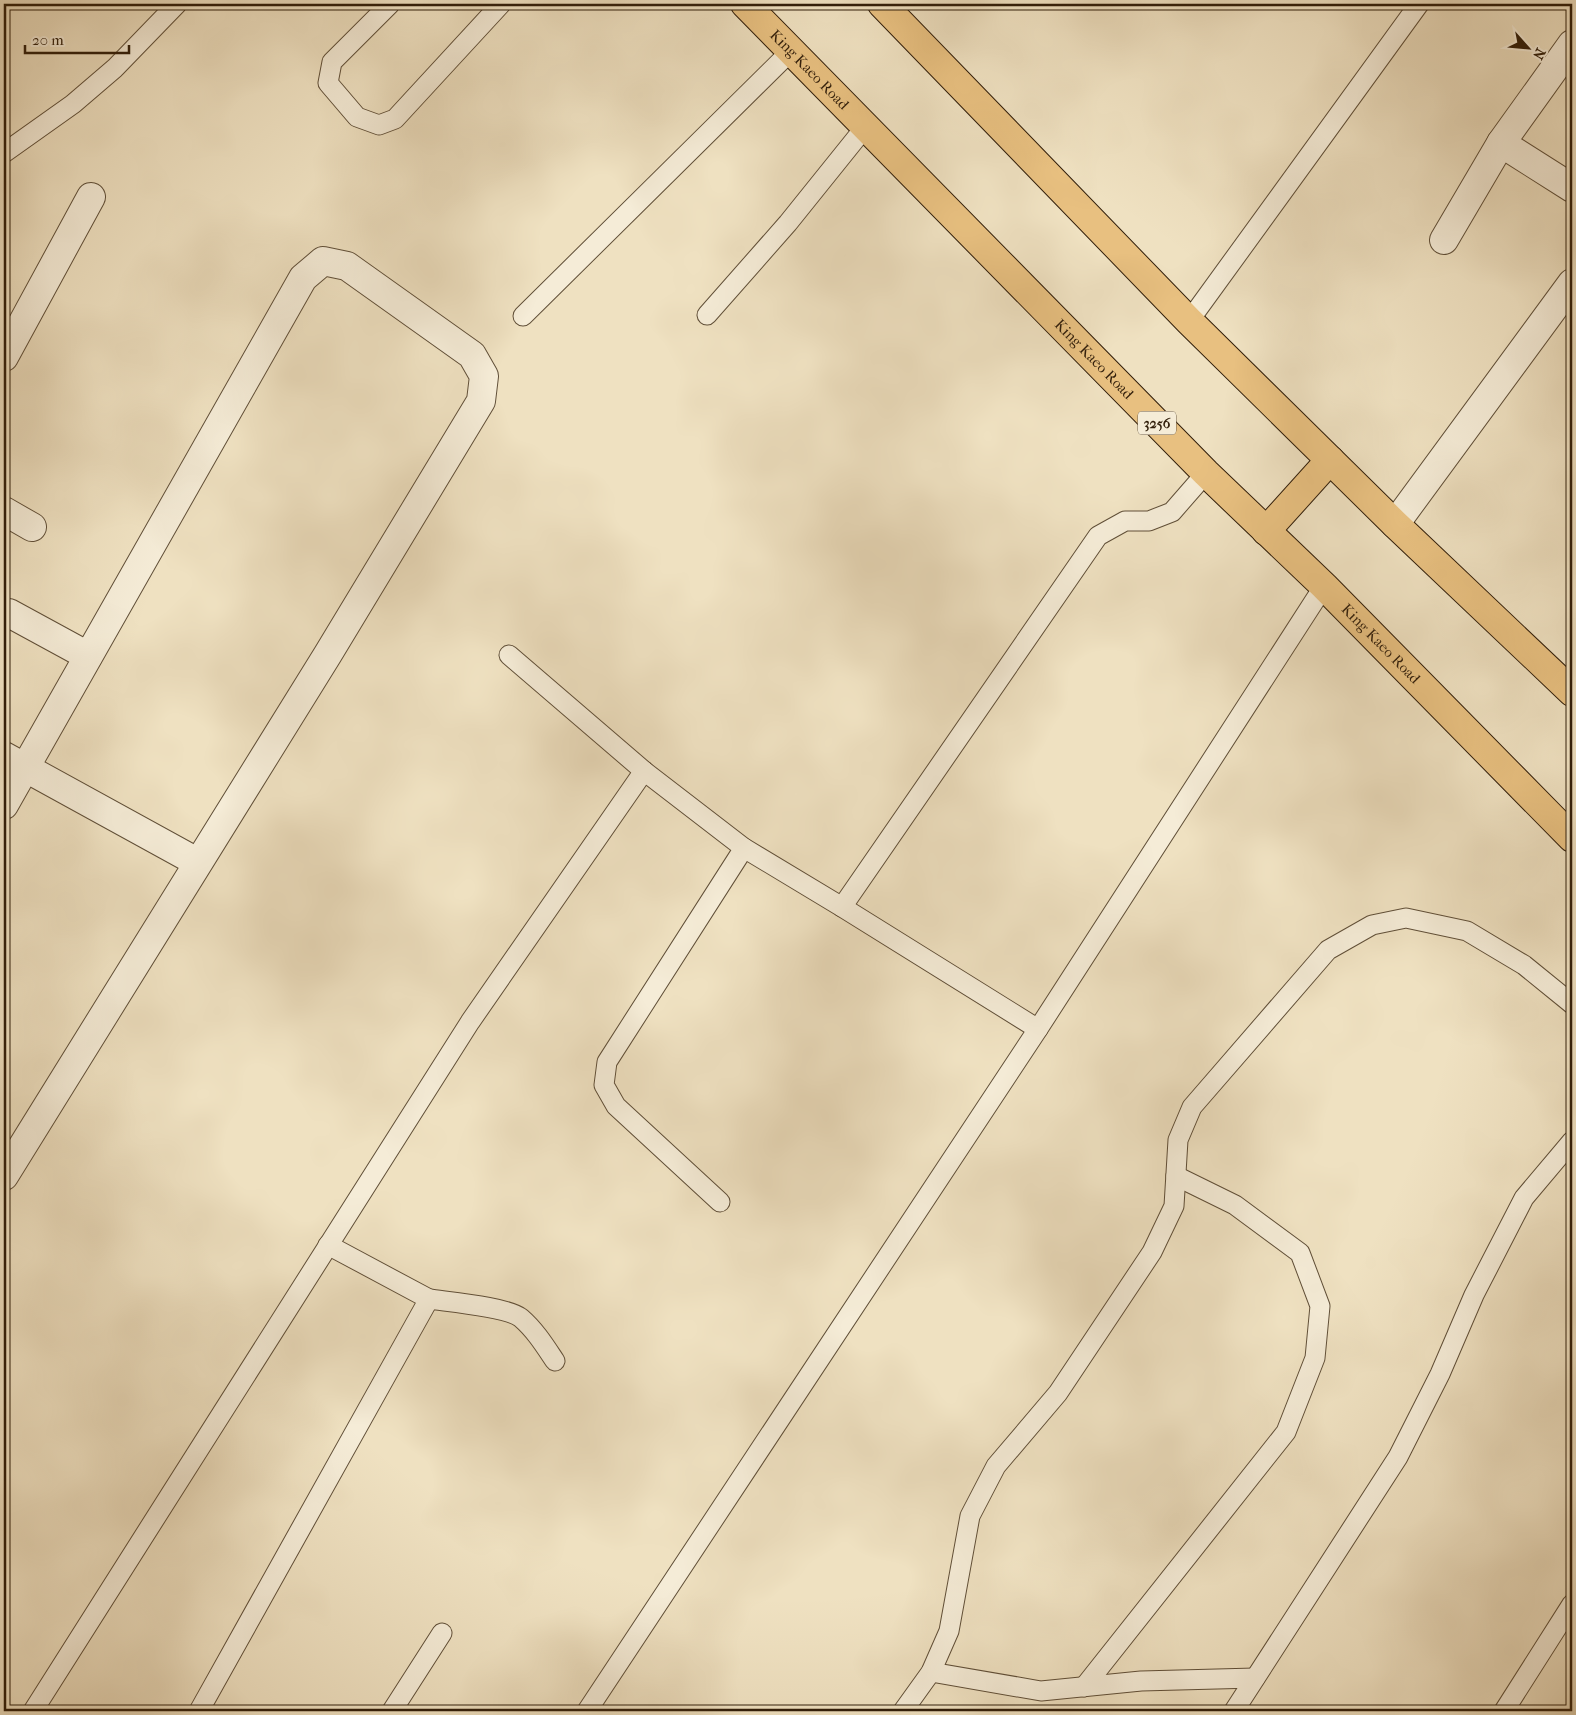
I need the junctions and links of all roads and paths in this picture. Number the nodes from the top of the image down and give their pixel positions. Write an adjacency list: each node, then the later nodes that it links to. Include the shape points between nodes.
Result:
1 (177, 4): 11 (lane, via 73,104)
2 (390, 4): 3 (lane, via 332,62 329,72 328,83 357,118 379,125 394,119)
3 (501, 4)
4 (745, 4): 8 (main road, King Kaeo Road / 3256)
5 (882, 4): 18 (main road)
6 (1419, 4): 18 (lane)
7 (1572, 44): 10 (street)
8 (792, 50): 9 (main road, King Kaeo Road / 3256); 17 (lane)
9 (866, 126): 16 (lane, via 788,223); 21 (main road, King Kaeo Road / 3256)
10 (1501, 143): 12 (street); 14 (street)
11 (4, 153)
12 (1572, 188)
13 (91, 197): 19 (street)
14 (1444, 240)
15 (1572, 283): 23 (street)
16 (707, 315)
17 (523, 316)
18 (1189, 321): 20 (main road)
19 (4, 357)
20 (1330, 460): 23 (main road); 25 (main road)
21 (1206, 473): 25 (main road, King Kaeo Road / 3256); 37 (lane, via 1172,512 1149,521 1125,521 1098,536)
22 (4, 511): 24 (street)
23 (1395, 524): 30 (main road)
24 (32, 527)
25 (1266, 531): 26 (main road, King Kaeo Road / 3256)
26 (1324, 586): 34 (main road, King Kaeo Road / 3256); 39 (lane)
27 (9, 613): 29 (street)
28 (509, 655): 32 (lane)
29 (88, 656): 31 (street); 36 (street, via 303,278 324,261 346,266 472,355 484,376 481,401)
30 (1572, 692)
31 (14, 762): 33 (street); 36 (street)
32 (644, 771): 35 (lane); 44 (lane, via 470,1022)
33 (4, 805)
34 (1572, 838)
35 (744, 848): 37 (lane); 43 (lane, via 607,1062 604,1085 616,1106)
36 (197, 862): 41 (street)
37 (842, 907): 39 (lane)
38 (1572, 1004): 42 (lane, via 1524,965 1467,931 1406,918 1372,925 1328,950 1192,1107 1178,1140)
39 (1038, 1029): 55 (lane)
40 (1572, 1141): 50 (lane, via 1524,1198 1474,1295 1440,1374 1398,1457)
41 (4, 1176)
42 (1176, 1176): 49 (lane, via 1174,1206 1152,1252 1058,1393 996,1466 970,1516 949,1631); 51 (lane, via 1235,1205 1300,1253 1320,1306 1315,1358 1286,1432)
43 (720, 1202)
44 (328, 1246): 45 (lane); 52 (lane)
45 (429, 1299): 46 (lane, via 520,1316); 53 (lane)
46 (555, 1361)
47 (1572, 1604): 58 (lane)
48 (442, 1634): 54 (lane)
49 (931, 1672): 51 (lane, via 1041,1691); 56 (lane)
50 (1255, 1678): 51 (lane, via 1141,1681); 57 (lane)
51 (1084, 1687)
52 (33, 1711)
53 (199, 1711)
54 (392, 1711)
55 (587, 1711)
56 (903, 1711)
57 (1234, 1711)
58 (1504, 1711)

